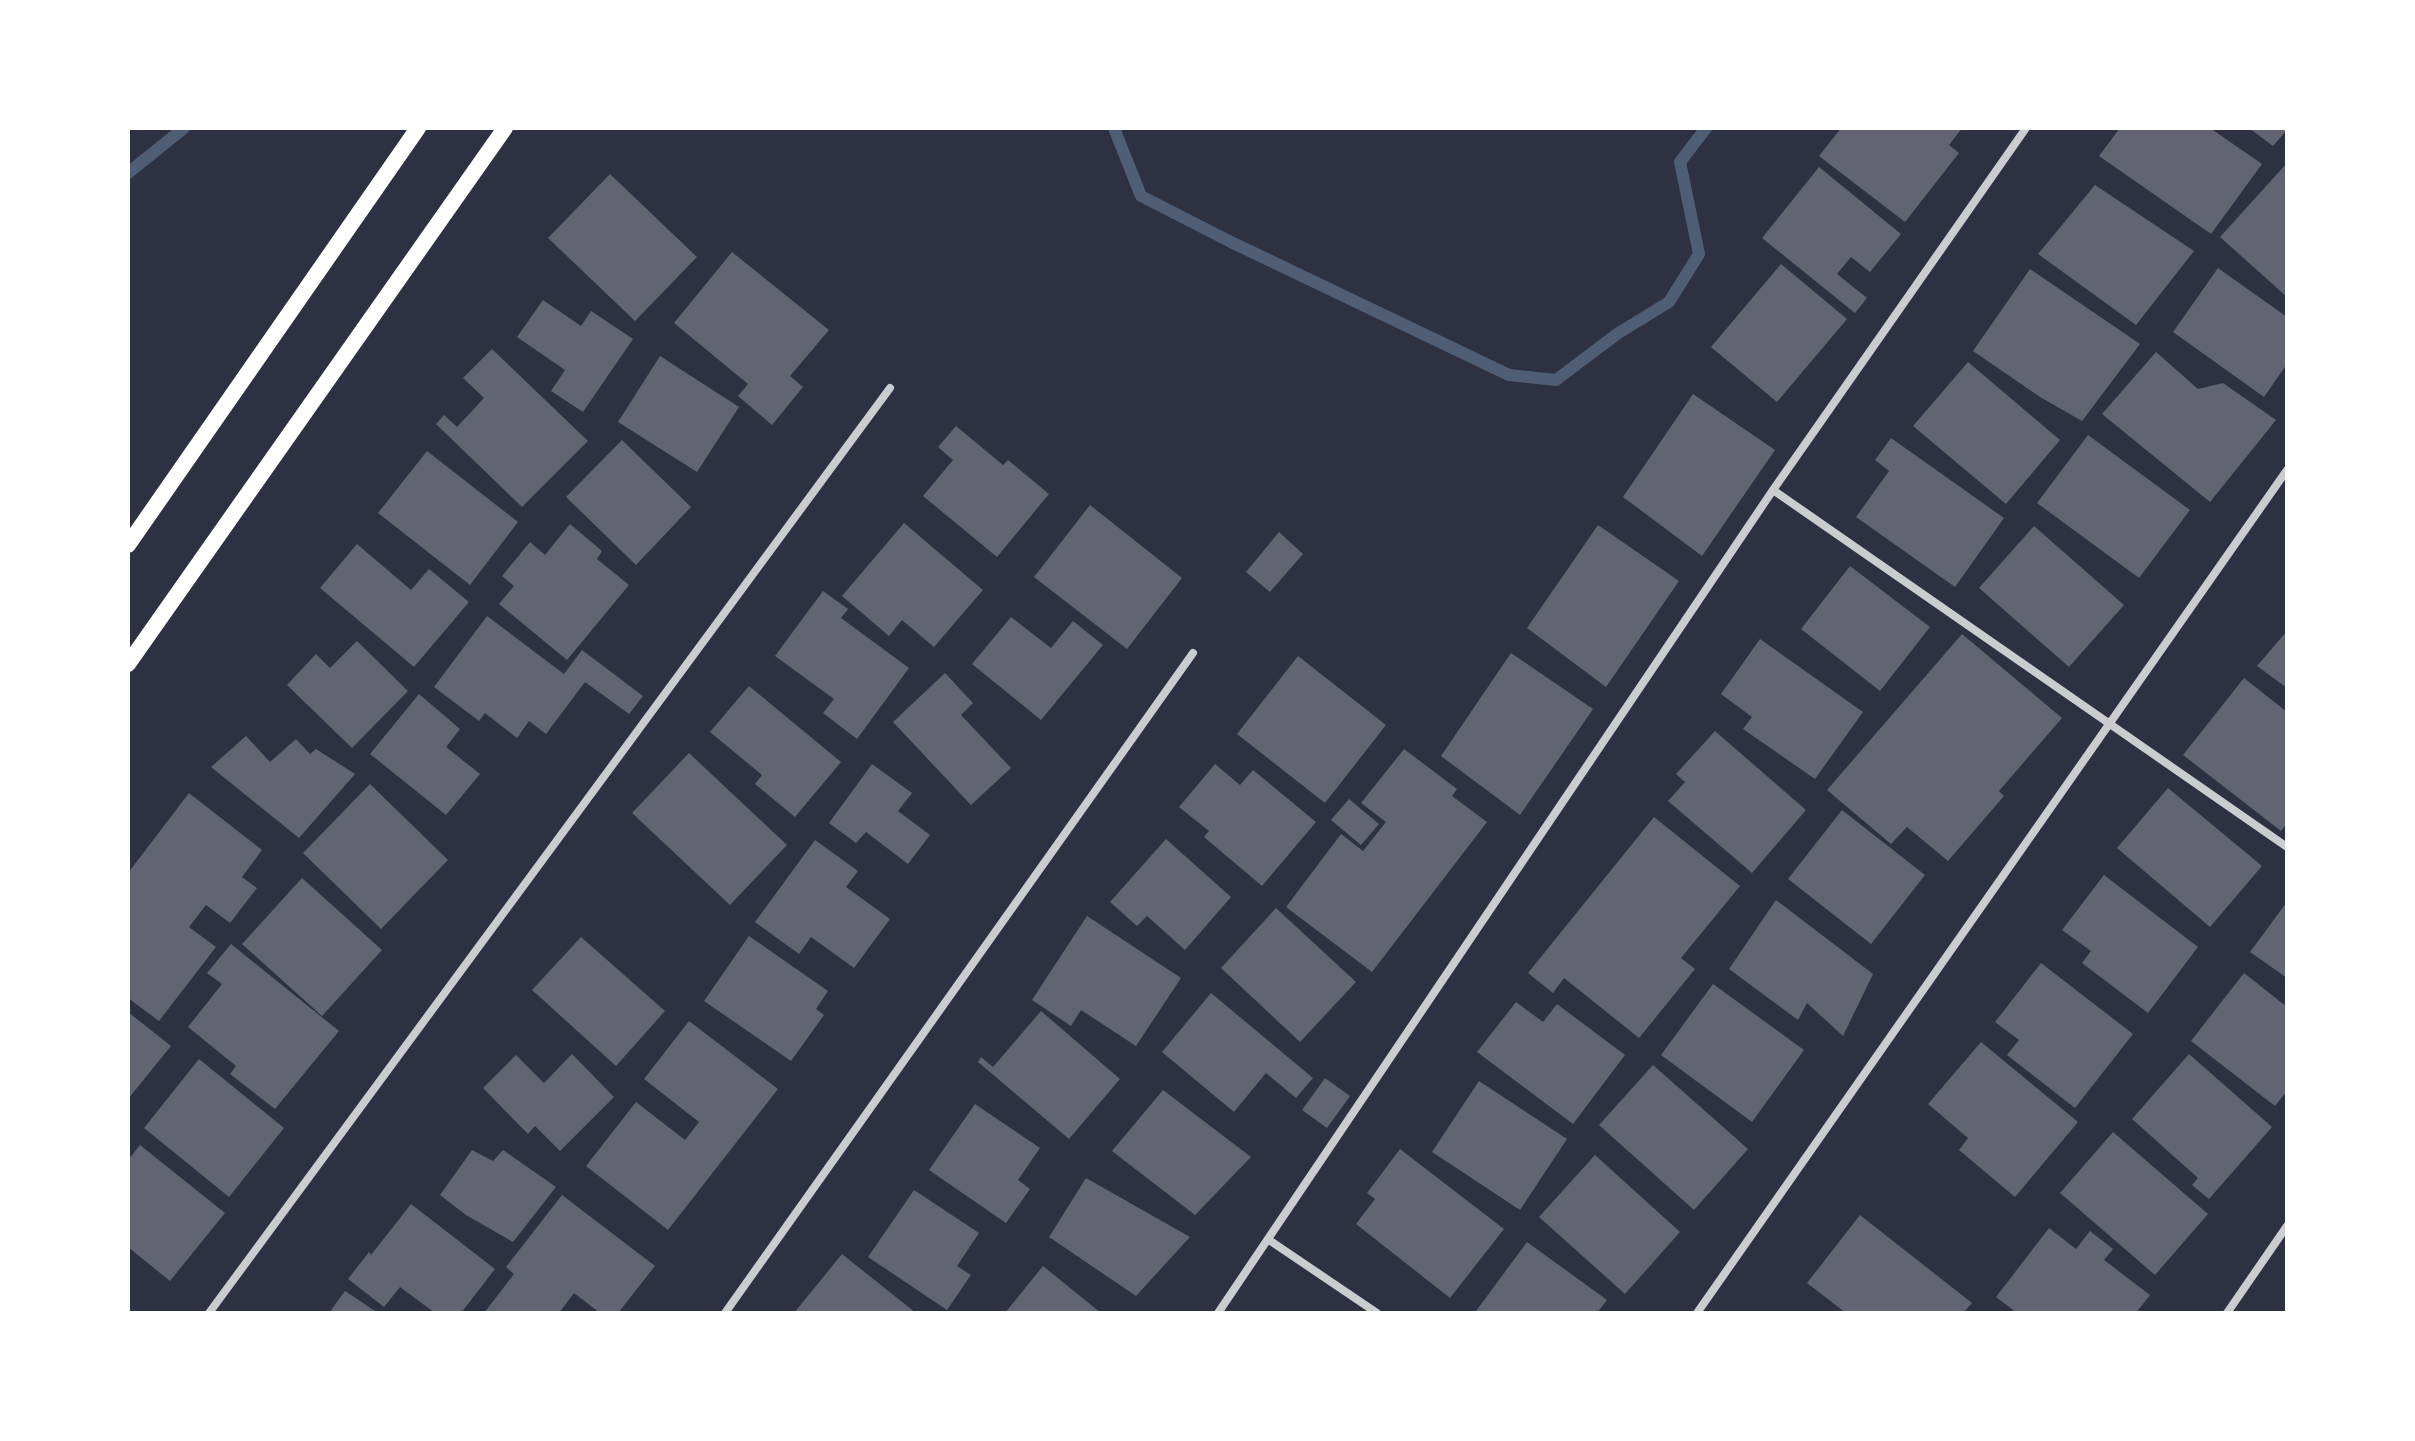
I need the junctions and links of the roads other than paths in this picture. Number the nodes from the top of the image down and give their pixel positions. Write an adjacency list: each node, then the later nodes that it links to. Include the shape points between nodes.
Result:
1 (418, 128): 7 (main road)
2 (505, 128): 9 (main road)
3 (2026, 128): 6 (street)
4 (890, 388): 14 (street)
5 (2287, 470): 10 (street)
6 (1773, 490): 10 (street); 13 (street)
7 (128, 545)
8 (1193, 653): 15 (street)
9 (128, 664)
10 (2108, 723): 11 (street); 18 (street)
11 (2287, 847)
12 (2287, 1226): 19 (street)
13 (1269, 1240): 16 (street); 17 (street)
14 (209, 1313)
15 (725, 1313)
16 (1218, 1313)
17 (1377, 1313)
18 (1697, 1313)
19 (2227, 1313)

